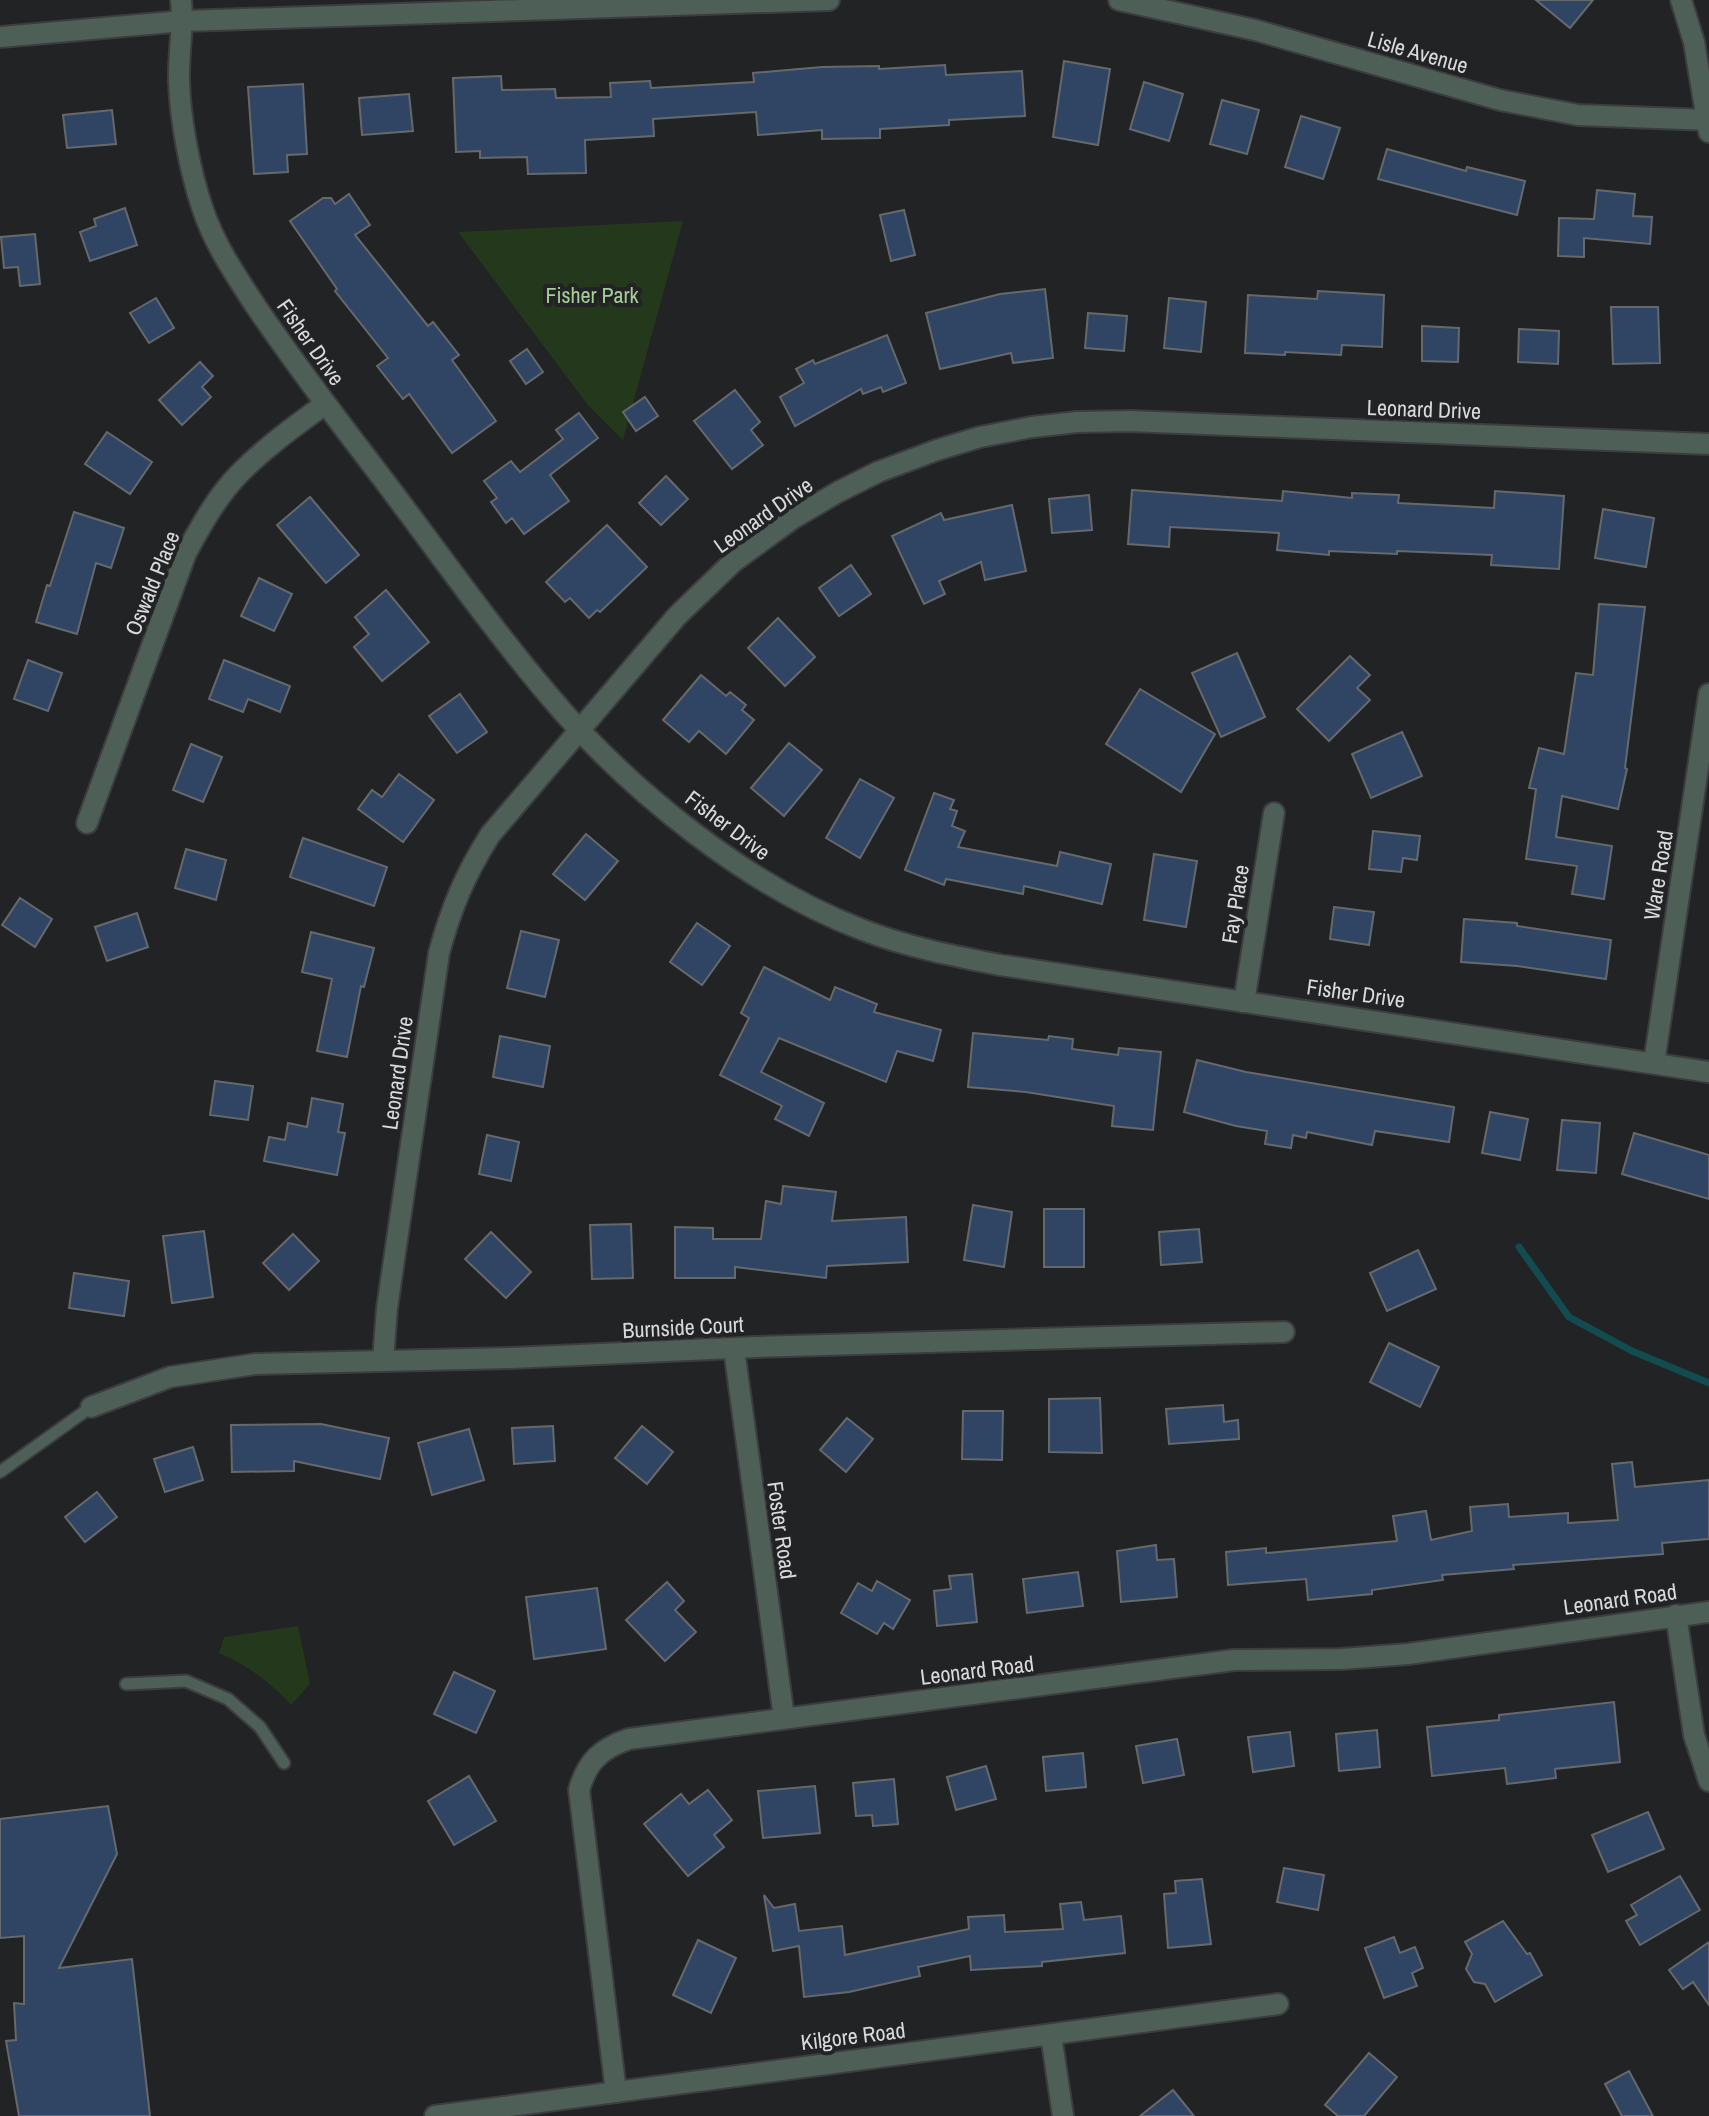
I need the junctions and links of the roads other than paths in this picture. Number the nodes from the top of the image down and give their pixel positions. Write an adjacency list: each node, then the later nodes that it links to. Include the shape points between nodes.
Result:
1 (181, 0): 5 (street, Fisher Drive)
2 (829, 0): 5 (street)
3 (1119, 0): 7 (street, Lisle Avenue, via 1255,30 1500,100 1578,115)
4 (1681, 0): 7 (street)
5 (183, 21): 6 (street); 8 (street, Fisher Drive, via 182,108 209,226 233,271)
6 (0, 37)
7 (1708, 124)
8 (325, 404): 11 (street, Fisher Drive); 13 (street, Oswald Place, via 237,476 209,512 186,553)
9 (1709, 444): 11 (street, Leonard Drive, via 1130,421 1077,422 980,437 878,472 780,527 733,562 677,616)
10 (1709, 694): 15 (street, Ware Road)
11 (580, 730): 14 (street, Fisher Drive, via 703,841 802,903 863,930 1000,965); 19 (street, Leonard Drive, via 490,835 452,906 439,953)
12 (1274, 813): 14 (street, Fay Place)
13 (87, 823)
14 (1244, 1002): 15 (street, Fisher Drive)
15 (1654, 1063): 16 (street, Fisher Drive)
16 (1709, 1072)
17 (1284, 1332): 18 (street, Burnside Court)
18 (734, 1349): 19 (street, Burnside Court); 25 (street, Foster Road)
19 (383, 1360): 20 (street, Burnside Court, via 201,1370)
20 (91, 1407): 21 (lane)
21 (0, 1472)
22 (1709, 1612): 23 (street, Leonard Road)
23 (1676, 1615): 25 (street, Leonard Road, via 1408,1654 1234,1660); 27 (street, via 1694,1735)
24 (126, 1684): 26 (lane, via 186,1681 228,1699 260,1727)
25 (784, 1718): 30 (street, Leonard Road, via 629,1739 583,1755 580,1811)
26 (284, 1763)
27 (1709, 1781)
28 (1278, 2004): 29 (street, Kilgore Road)
29 (1051, 2035): 30 (street, Kilgore Road); 32 (street)
30 (616, 2092): 31 (street, Kilgore Road)
31 (435, 2116)
32 (1063, 2116)

